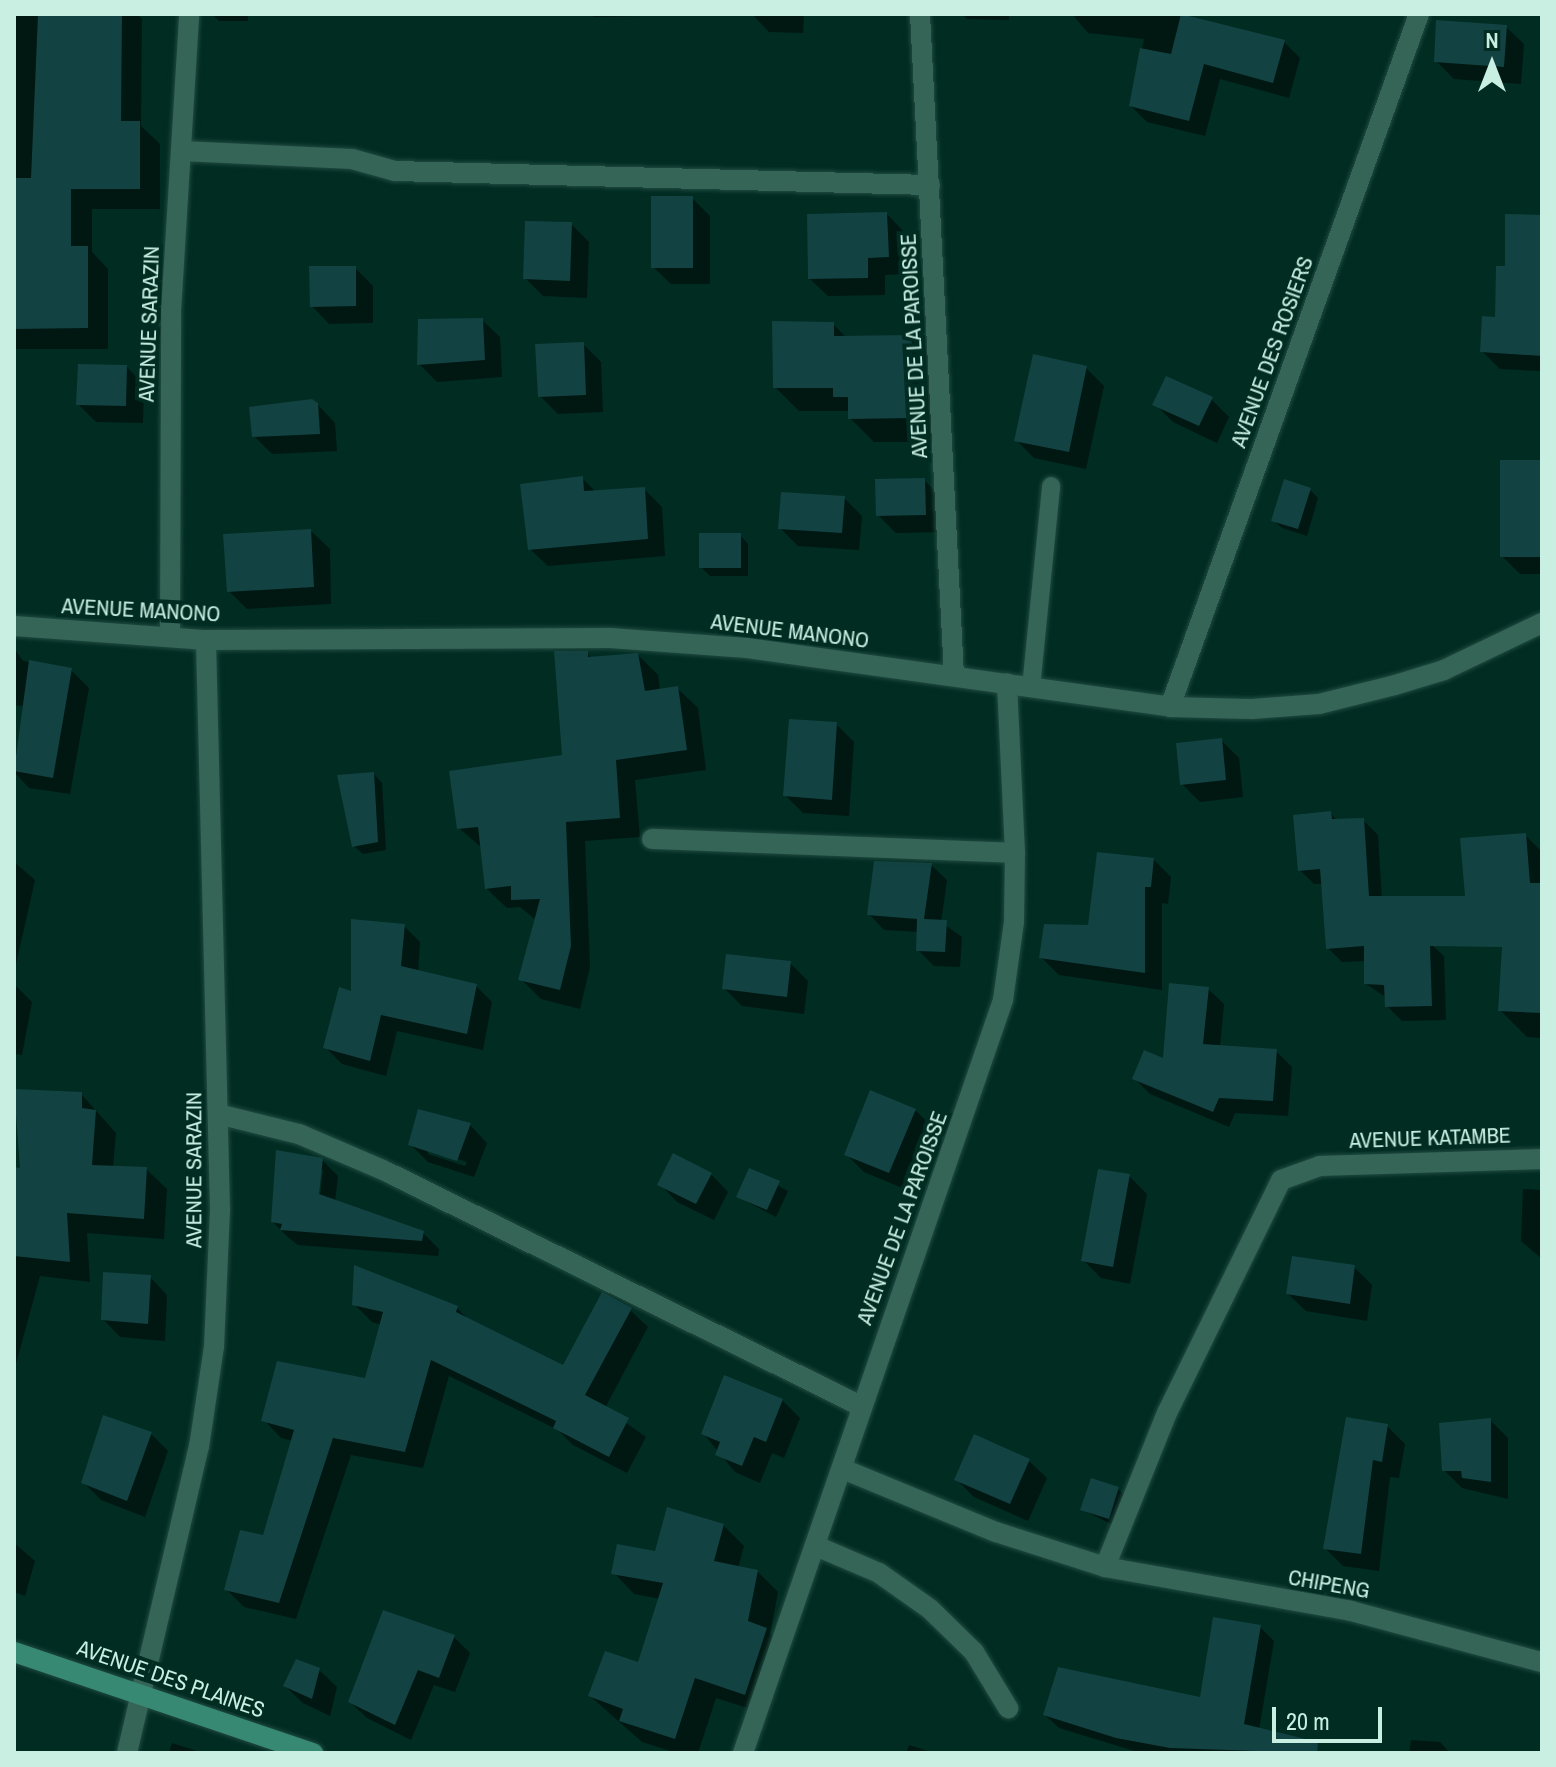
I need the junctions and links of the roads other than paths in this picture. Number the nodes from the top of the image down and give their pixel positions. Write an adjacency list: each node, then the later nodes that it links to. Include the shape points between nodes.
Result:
1 (189, 14): 4 (street, AVENUE SARAZIN)
2 (920, 14): 5 (street, AVENUE DE LA PAROISSE)
3 (1419, 14): 14 (street, AVENUE DES ROSIERS)
4 (182, 151): 5 (street, via 352,159 403,172); 9 (street, AVENUE SARAZIN, via 171,312)
5 (930, 185): 11 (street, AVENUE DE LA PAROISSE)
6 (1051, 486): 13 (lane)
7 (1542, 623): 14 (street, AVENUE MANONO, via 1444,670 1362,695 1252,709)
8 (14, 626): 9 (street, AVENUE MANONO)
9 (170, 637): 10 (street, AVENUE MANONO)
10 (206, 640): 11 (street, AVENUE MANONO, via 610,638 747,648); 17 (street, AVENUE SARAZIN)
11 (954, 675): 12 (street, AVENUE MANONO)
12 (1007, 683): 13 (street, AVENUE MANONO); 16 (street, AVENUE DE LA PAROISSE)
13 (1031, 688): 14 (street, AVENUE MANONO)
14 (1170, 707)
15 (652, 839): 16 (street)
16 (1015, 853): 19 (street, AVENUE DE LA PAROISSE, via 1014,922 1003,1000)
17 (218, 1114): 19 (street, via 299,1134 383,1170); 25 (street, AVENUE SARAZIN, via 218,1256 207,1404)
18 (1542, 1159): 22 (street, AVENUE KATAMBE, via 1320,1166 1291,1173 1265,1204 1167,1413)
19 (861, 1406): 20 (street, AVENUE DE LA PAROISSE)
20 (843, 1469): 21 (street, AVENUE DE LA PAROISSE); 22 (street, CHIPENG, via 996,1532)
21 (816, 1546): 26 (street, via 879,1573 930,1609 974,1652); 29 (street, AVENUE DE LA PAROISSE)
22 (1105, 1567): 24 (street, CHIPENG, via 1351,1611)
23 (14, 1652): 25 (street, AVENUE DES PLAINES)
24 (1542, 1662)
25 (139, 1692): 27 (street, AVENUE SARAZIN); 28 (street, AVENUE DES PLAINES)
26 (1008, 1708)
27 (127, 1753)
28 (313, 1753)
29 (743, 1753)

